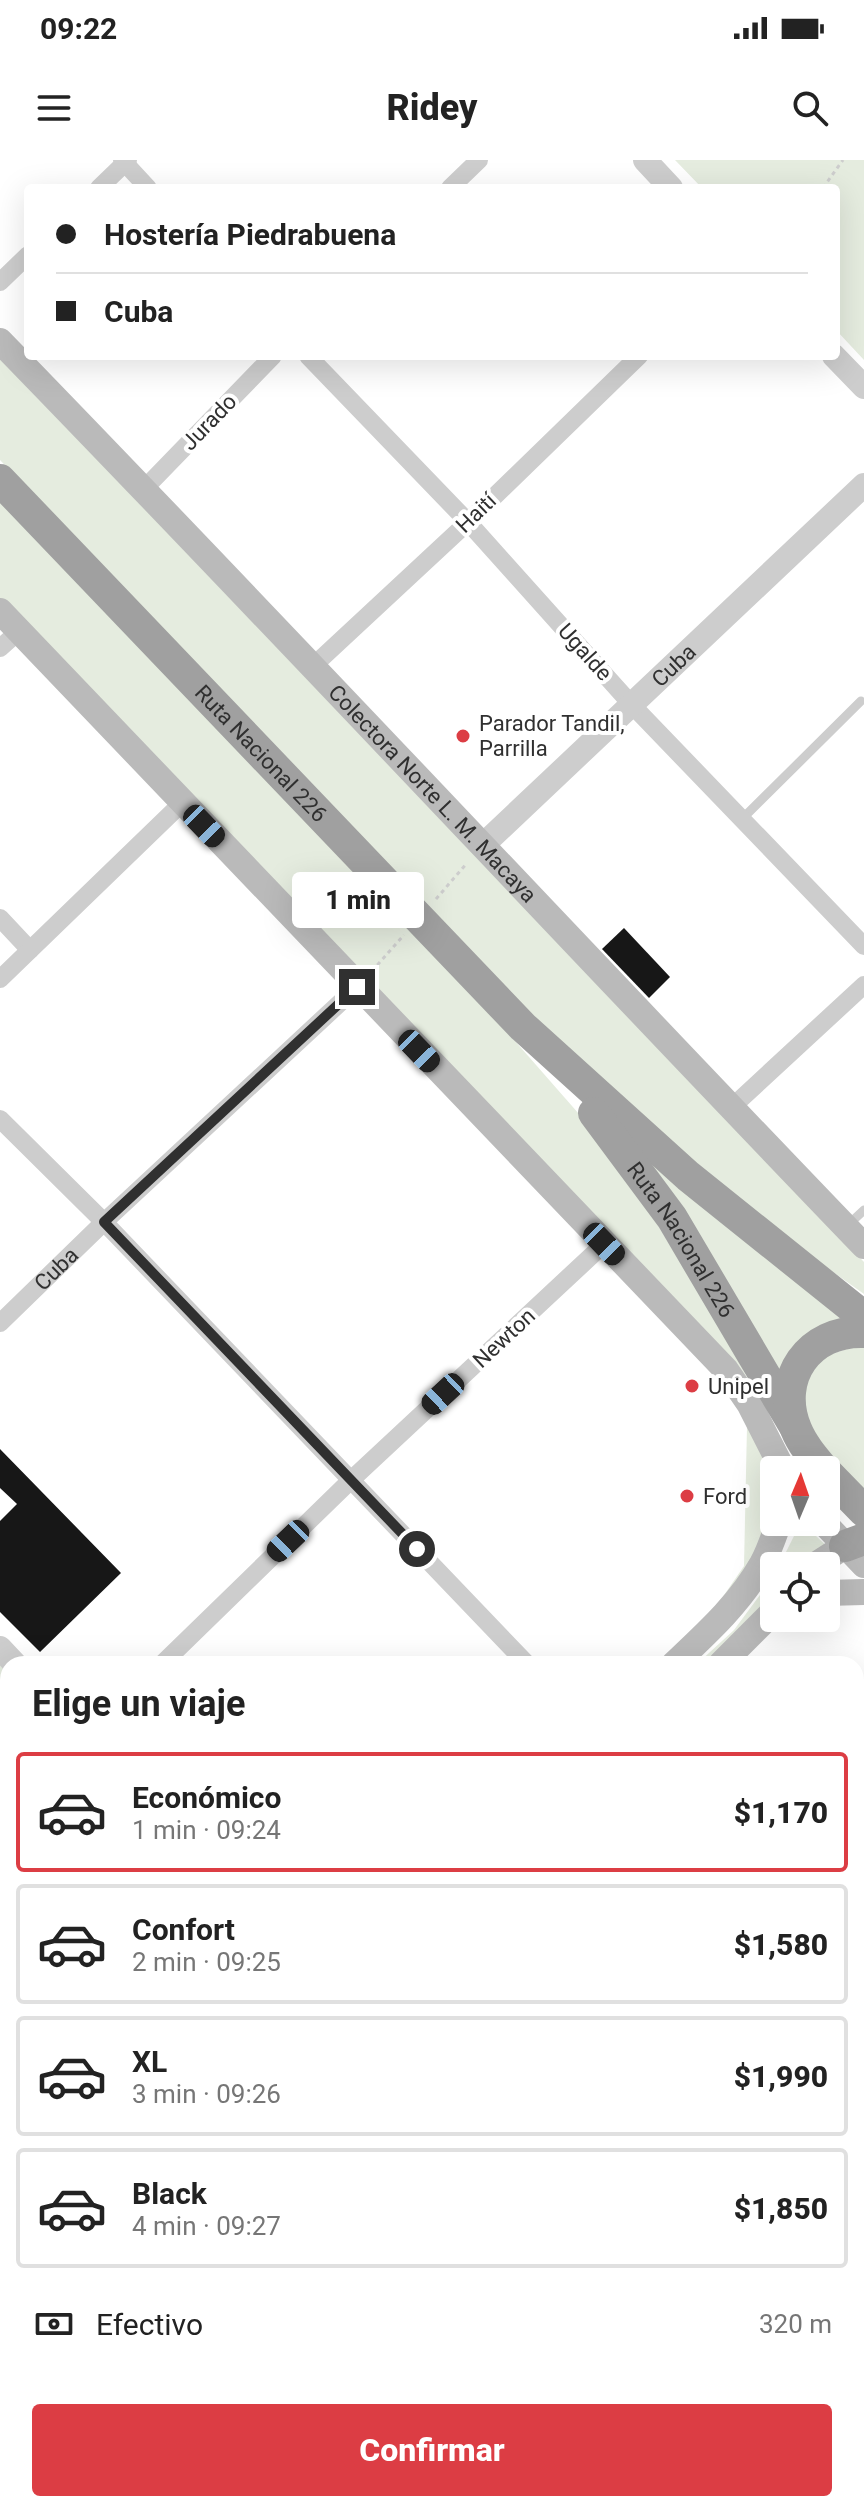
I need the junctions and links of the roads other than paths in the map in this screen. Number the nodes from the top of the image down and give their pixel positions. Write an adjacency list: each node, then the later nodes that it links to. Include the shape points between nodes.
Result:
1 (479, 160): 6 (street)
2 (645, 160): 7 (street)
3 (125, 161): 4 (street); 5 (street)
4 (103, 184)
5 (145, 184)
6 (454, 184)
7 (667, 184)
8 (24, 259): 9 (street)
9 (0, 282)
10 (0, 341): 18 (main road, Colectora Norte L. M. Macaya)
11 (269, 360): 18 (street, Jurado)
12 (312, 360): 19 (street, Ugalde)
13 (635, 360): 19 (street, Haití)
14 (838, 360): 15 (street)
15 (864, 387)
16 (0, 480): 34 (highway, Ruta Nacional 226)
17 (864, 485): 24 (street, Cuba)
18 (144, 489): 22 (main road, Colectora Norte L. M. Macaya)
19 (468, 522): 22 (street, Haití); 24 (street, Ugalde)
20 (0, 611): 21 (main road)
21 (10, 639): 25 (main road)
22 (311, 668): 27 (main road, Colectora Norte L. M. Macaya)
23 (861, 701): 26 (lane)
24 (632, 705): 26 (street, Ugalde); 27 (street, Cuba)
25 (182, 803): 30 (street); 33 (main road)
26 (742, 819): 29 (street, Ugalde)
27 (483, 845): 35 (main road, Colectora Norte L. M. Macaya)
28 (0, 918): 30 (street)
29 (864, 946)
30 (30, 950): 31 (street)
31 (0, 979)
32 (864, 985): 35 (street)
33 (357, 987): 38 (street, Cuba); 39 (main road)
34 (523, 1027): 41 (highway, Ruta Nacional 226, via 688,1176); 44 (highway, Ruta Nacional 226, via 672,1218)
35 (731, 1108): 37 (main road, Colectora Norte L. M. Macaya)
36 (0, 1119): 38 (street)
37 (855, 1218): 40 (main road, Colectora Norte L. M. Macaya)
38 (104, 1222): 42 (street, Cuba); 48 (street)
39 (604, 1244): 45 (main road, via 726,1370); 48 (street, Newton)
40 (864, 1246)
41 (864, 1317)
42 (0, 1323)
43 (864, 1332): 44 (highway, Ruta Nacional 226, via 828,1338 804,1355 789,1391)
44 (796, 1428): 46 (highway); 47 (highway, Ruta Nacional 226)
45 (776, 1456)
46 (797, 1456)
47 (815, 1456)
48 (351, 1480): 59 (street, Newton); 60 (street)
49 (840, 1486): 50 (highway, Ruta Nacional 226)
50 (864, 1511)
51 (774, 1536): 61 (main road, via 750,1583)
52 (840, 1536): 53 (main road)
53 (858, 1550)
54 (864, 1592): 55 (main road)
55 (840, 1593)
56 (760, 1626): 58 (main road)
57 (760, 1629): 58 (main road)
58 (748, 1638): 62 (main road)
59 (170, 1656)
60 (519, 1656)
61 (683, 1656)
62 (729, 1656)

